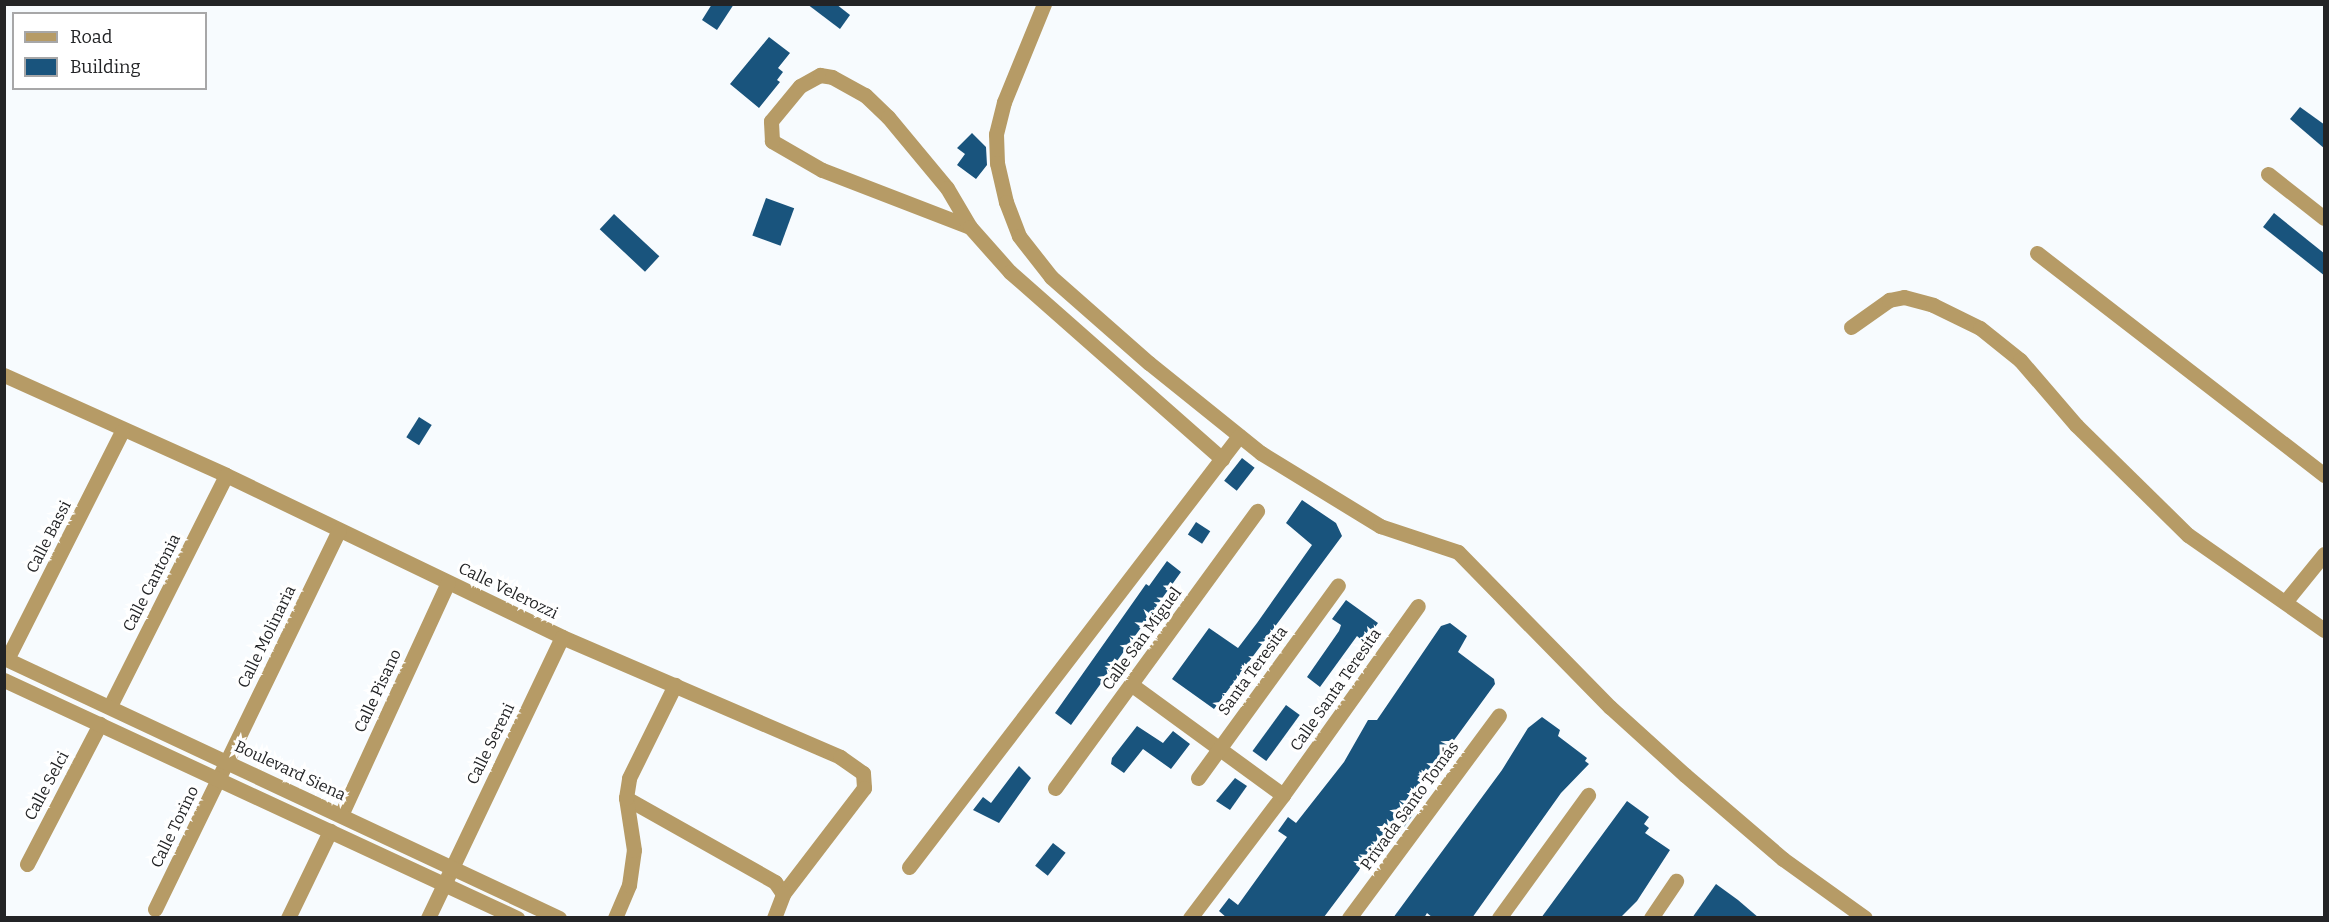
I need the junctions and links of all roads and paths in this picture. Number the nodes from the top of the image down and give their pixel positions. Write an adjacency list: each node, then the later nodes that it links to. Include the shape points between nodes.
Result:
1 (1044, 4): 9 (street, via 1004,102 996,134 999,173 1020,236 1051,276)
2 (2268, 174): 3 (street)
3 (2325, 218)
4 (970, 227): 4 (street, via 947,188 888,117 865,95 842,82 820,75 809,79 771,121 768,132 772,141 822,170); 10 (street, via 1010,272)
5 (2037, 253): 12 (street)
6 (1851, 327): 18 (street, via 1889,300 1904,297 1933,305 1980,328 2020,360 2076,425 2188,535)
7 (4, 375): 8 (street, Calle Velerozzi)
8 (122, 430): 11 (street, Calle Velerozzi); 22 (street, Calle Bassi)
9 (1239, 436): 10 (street); 56 (street, via 1328,497 1380,526 1458,552 1610,707 1676,767 1783,859)
10 (1222, 459): 41 (street)
11 (226, 475): 14 (street, Calle Velerozzi); 26 (street, Calle Cantonia)
12 (2325, 475)
13 (1257, 511): 25 (street, Calle San Miguel)
14 (339, 530): 16 (street, Calle Velerozzi); 30 (street, Calle Molinaria)
15 (2325, 554): 18 (street)
16 (448, 582): 21 (street, Calle Velerozzi); 37 (street, Calle Pisano)
17 (1338, 585): 29 (street, Santa Teresita)
18 (2285, 602): 20 (street)
19 (1418, 606): 34 (street, Calle Santa Teresita)
20 (2325, 630)
21 (562, 637): 24 (street, Calle Velerozzi); 40 (street, Calle Sereni)
22 (6, 658): 26 (street, Boulevard Siena)
23 (4, 680): 28 (street)
24 (675, 685): 36 (street, via 628,778); 44 (street, Calle Velerozzi, via 840,757 863,773 864,788)
25 (1132, 685): 29 (street); 33 (street, Calle San Miguel)
26 (110, 706): 30 (street, Boulevard Siena)
27 (1499, 715): 53 (street, Privada Santo Tomás)
28 (100, 724): 32 (street); 39 (street, Calle Selci)
29 (1219, 748): 31 (street, Santa Teresita); 34 (street)
30 (227, 761): 32 (street, Calle Torino); 37 (street, Boulevard Siena)
31 (1198, 778)
32 (218, 779): 38 (street); 45 (street, Calle Torino)
33 (1055, 788)
34 (1283, 795): 52 (street, Calle Santa Teresita)
35 (1588, 795): 54 (street)
36 (626, 798): 44 (street, via 775,882); 50 (street, via 634,850 629,885)
37 (340, 815): 40 (street, Boulevard Siena)
38 (330, 831): 43 (street); 46 (street)
39 (27, 864)
40 (452, 867): 43 (street, Calle Sereni); 49 (street, Boulevard Siena)
41 (909, 867)
42 (1676, 881): 55 (street)
43 (444, 884): 47 (street, Calle Sereni); 48 (street)
44 (783, 894): 51 (street)
45 (155, 909)
46 (288, 918)
47 (428, 918)
48 (517, 918)
49 (558, 918)
50 (615, 918)
51 (774, 918)
52 (1190, 918)
53 (1349, 918)
54 (1498, 918)
55 (1651, 918)
56 (1865, 918)

